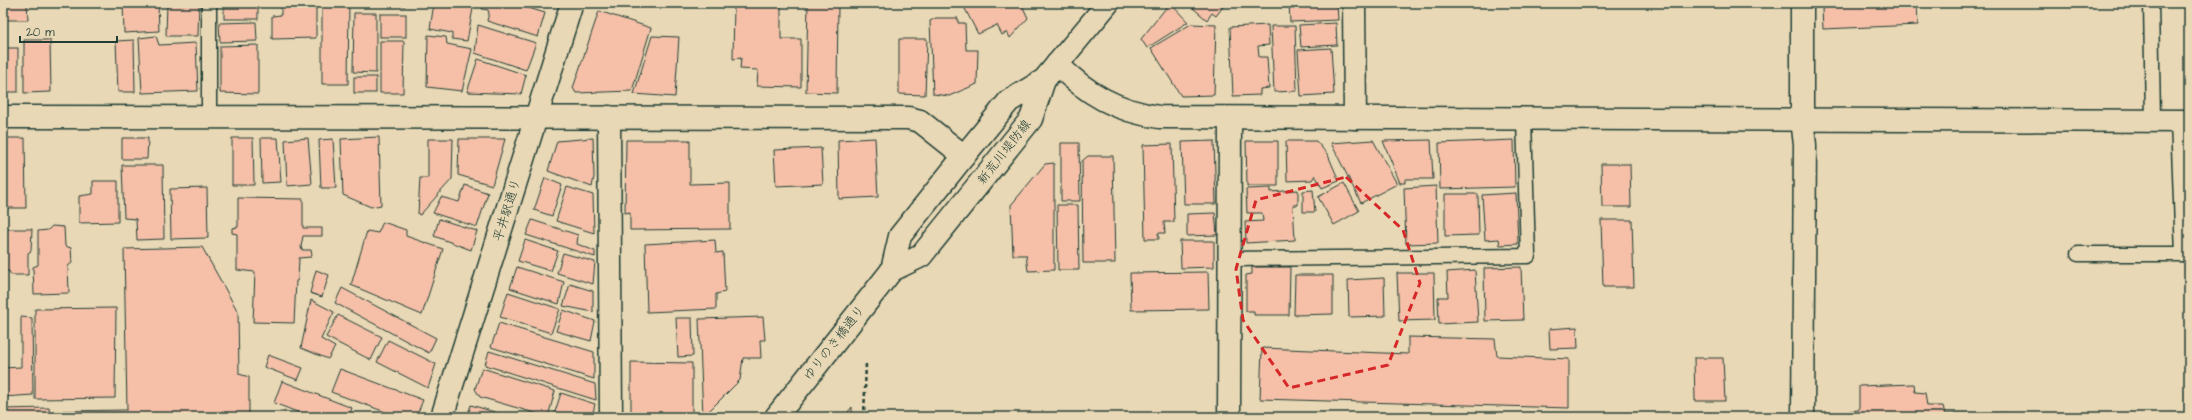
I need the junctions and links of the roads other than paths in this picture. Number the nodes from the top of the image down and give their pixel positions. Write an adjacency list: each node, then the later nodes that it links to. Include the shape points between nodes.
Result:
1 (209, 3): 9 (lane)
2 (572, 3): 11 (street, 平井駅通り)
3 (1108, 3): 7 (street)
4 (1354, 3): 12 (street)
5 (1802, 3): 15 (street)
6 (2151, 3): 16 (lane)
7 (1050, 72): 13 (street, via 1121,109 1159,117); 18 (street, via 1009,101); 22 (street, 新荒川堤防線, via 1031,118 1017,136 921,256)
8 (3, 117): 9 (street)
9 (209, 117): 11 (street)
10 (609, 117): 11 (street); 18 (street, via 908,118 920,121); 24 (street)
11 (536, 118): 23 (street, 平井駅通り)
12 (1355, 118): 13 (street); 14 (street)
13 (1230, 119): 21 (street)
14 (1524, 119): 15 (street); 21 (lane, via 1528,256)
15 (1802, 119): 16 (street); 27 (street, via 1805,145)
16 (2153, 120): 17 (street)
17 (2184, 121): 20 (lane)
18 (964, 156): 22 (street, via 900,236)
19 (2078, 254): 20 (lane)
20 (2186, 254)
21 (1230, 259): 26 (street)
22 (892, 270): 25 (street, ゆりのき橋通り)
23 (442, 417)
24 (611, 417)
25 (776, 417)
26 (1229, 417)
27 (1803, 417)

